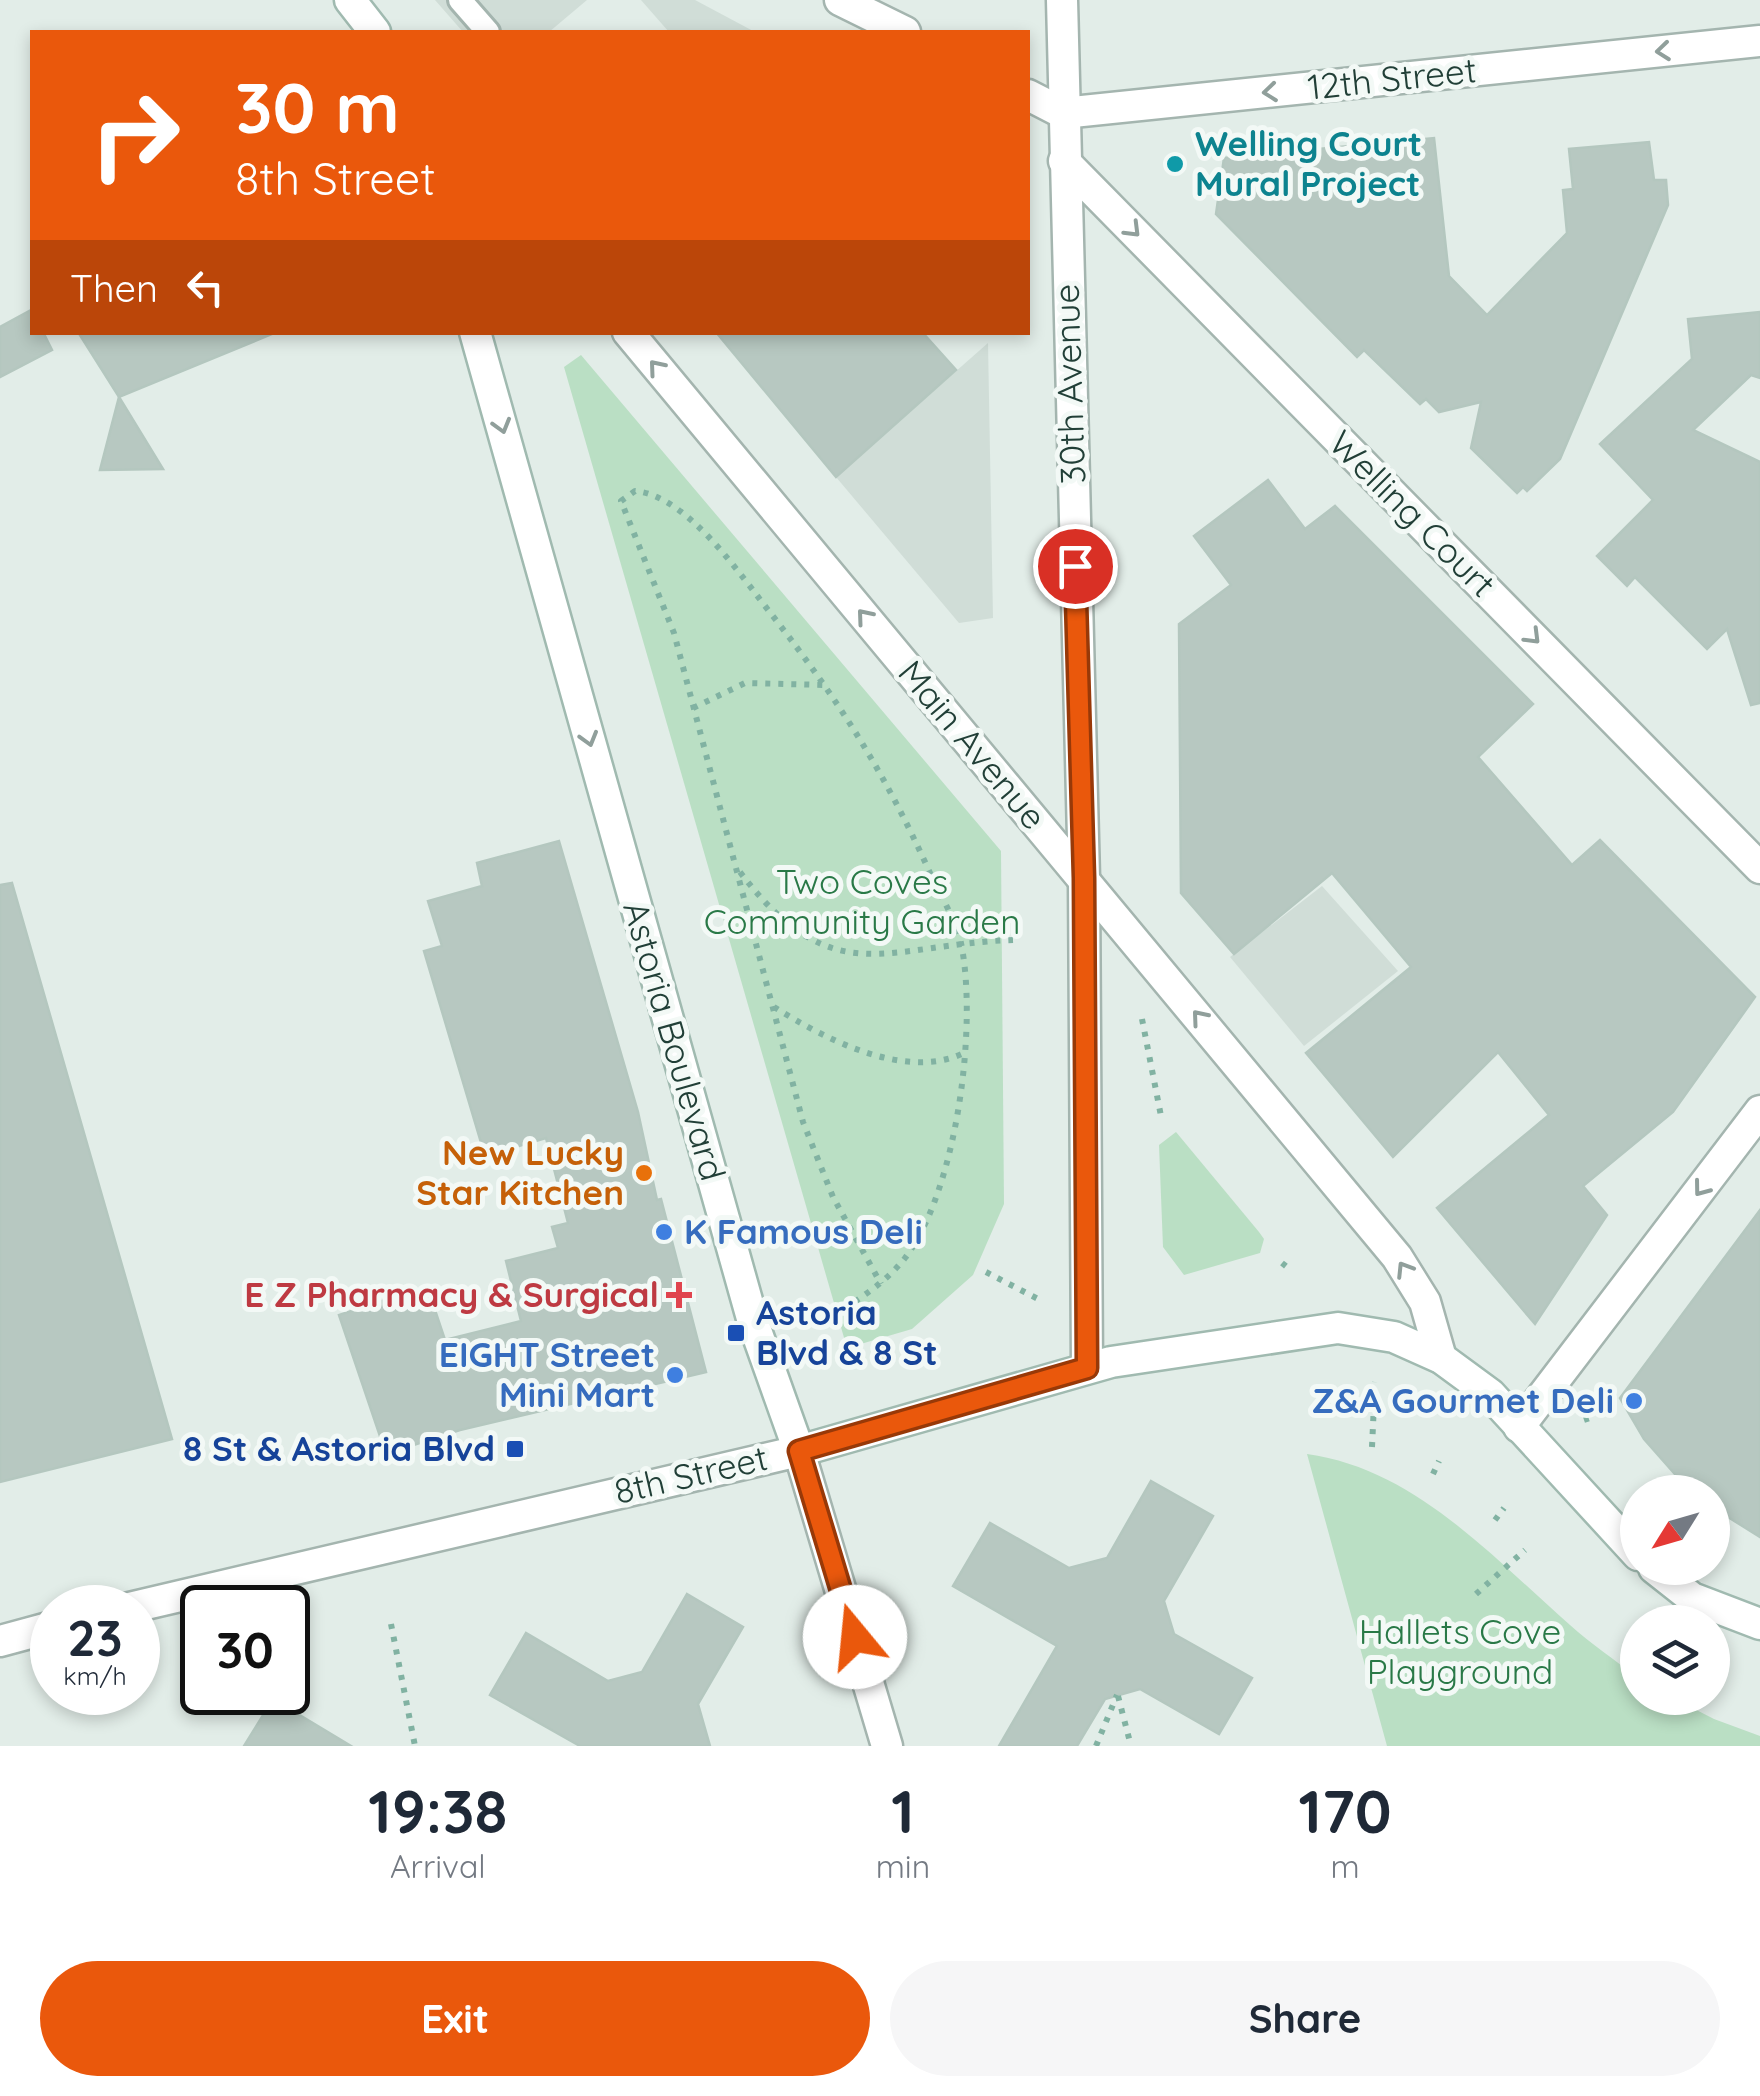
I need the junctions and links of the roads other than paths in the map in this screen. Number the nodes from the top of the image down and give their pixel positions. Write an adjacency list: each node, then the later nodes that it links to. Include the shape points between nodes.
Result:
1 (460, 0): 6 (lane)
2 (840, 0): 7 (street)
3 (1062, 0): 10 (street, 30th Avenue)
4 (352, 1): 5 (street)
5 (373, 30)
6 (486, 30)
7 (901, 30)
8 (1760, 41): 10 (street, 12th Street, one-way to 10)
9 (1030, 96): 10 (street)
10 (1064, 113): 11 (street, 30th Avenue)
11 (1064, 161): 14 (street, Welling Court, one-way to 14); 15 (street, 30th Avenue)
12 (476, 335): 20 (street, Astoria Boulevard, one-way to 20, via 753,1322)
13 (631, 335): 15 (street, Main Avenue, one-way to 13)
14 (1760, 868)
15 (1084, 878): 17 (street, Main Avenue, one-way to 15, via 1425,1302 1397,1257); 18 (street, 30th Avenue)
16 (1760, 1111): 19 (street, one-way to 19)
17 (1441, 1358): 18 (street, 8th Street, via 1394,1337 1338,1328); 19 (street, 8th Street, via 1490,1394)
18 (1087, 1368): 20 (street, 8th Street)
19 (1519, 1427): 21 (street, 8th Street)
20 (799, 1451): 23 (street, 8th Street); 27 (street, Astoria Boulevard)
21 (1620, 1535)
22 (1676, 1585): 24 (street)
23 (160, 1601)
24 (1760, 1624)
25 (30, 1633): 26 (street)
26 (0, 1641)
27 (887, 1746)

